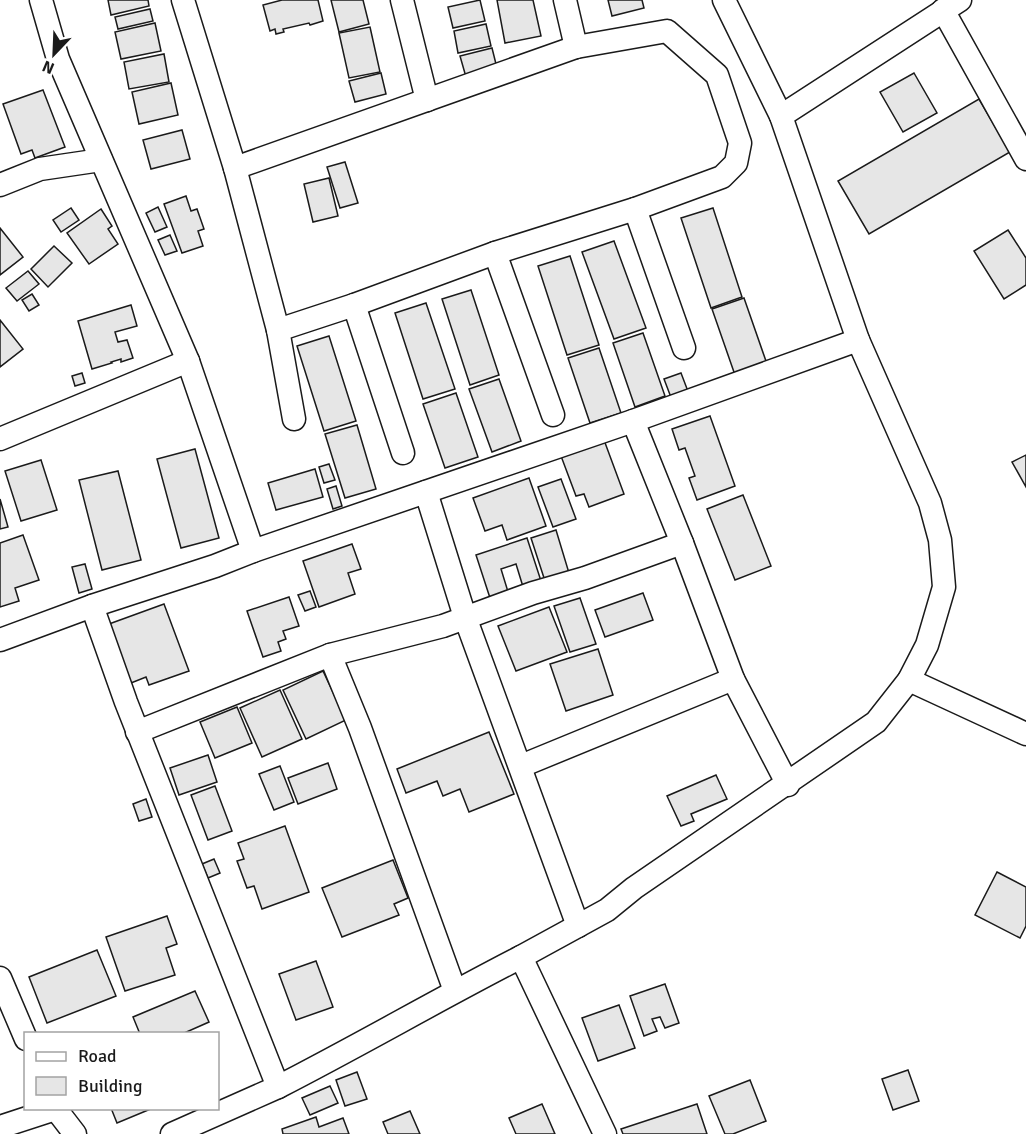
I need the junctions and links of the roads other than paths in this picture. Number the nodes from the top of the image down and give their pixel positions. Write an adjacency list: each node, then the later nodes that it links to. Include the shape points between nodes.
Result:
1 (41, 0): 11 (street, via 58,59)
2 (183, 0): 12 (street)
3 (402, 0): 8 (street)
4 (565, 0): 7 (street)
5 (724, 0): 9 (street)
6 (952, 5): 9 (street); 10 (street)
7 (576, 47): 8 (street); 14 (street, via 667,31 717,75 740,143 736,163 722,177)
8 (427, 100): 12 (street)
9 (781, 117): 18 (street)
10 (1026, 159)
11 (101, 160): 13 (street, via 40,169); 20 (street)
12 (235, 168): 17 (street)
13 (0, 185)
14 (635, 209): 15 (street); 19 (street)
15 (495, 253): 16 (street); 21 (street)
16 (354, 305): 17 (street); 25 (street)
17 (278, 330): 22 (street)
18 (858, 340): 23 (street); 34 (street, via 930,503 940,540 944,588 927,645)
19 (684, 348)
20 (188, 361): 24 (street); 28 (street)
21 (553, 415)
22 (294, 419)
23 (633, 421): 26 (street); 27 (street)
24 (0, 439)
25 (403, 453)
26 (426, 492): 28 (street); 30 (street)
27 (682, 543): 30 (street); 33 (street)
28 (253, 551): 29 (street)
29 (92, 606): 31 (street); 35 (street)
30 (465, 617): 32 (street); 37 (street)
31 (0, 640)
32 (330, 655): 35 (street); 42 (street)
33 (733, 679): 37 (street); 38 (street)
34 (909, 680): 36 (street); 38 (street, via 876,722)
35 (137, 732): 44 (street)
36 (1026, 734)
37 (521, 766): 39 (street)
38 (788, 785): 39 (street)
39 (579, 926): 40 (street)
40 (521, 957): 42 (street); 50 (street)
41 (0, 978): 43 (street)
42 (455, 991): 44 (street)
43 (24, 1034)
44 (278, 1087): 49 (street)
45 (52, 1110): 47 (street)
46 (56, 1110): 48 (street)
47 (0, 1127)
48 (75, 1134)
49 (172, 1134)
50 (604, 1134)

